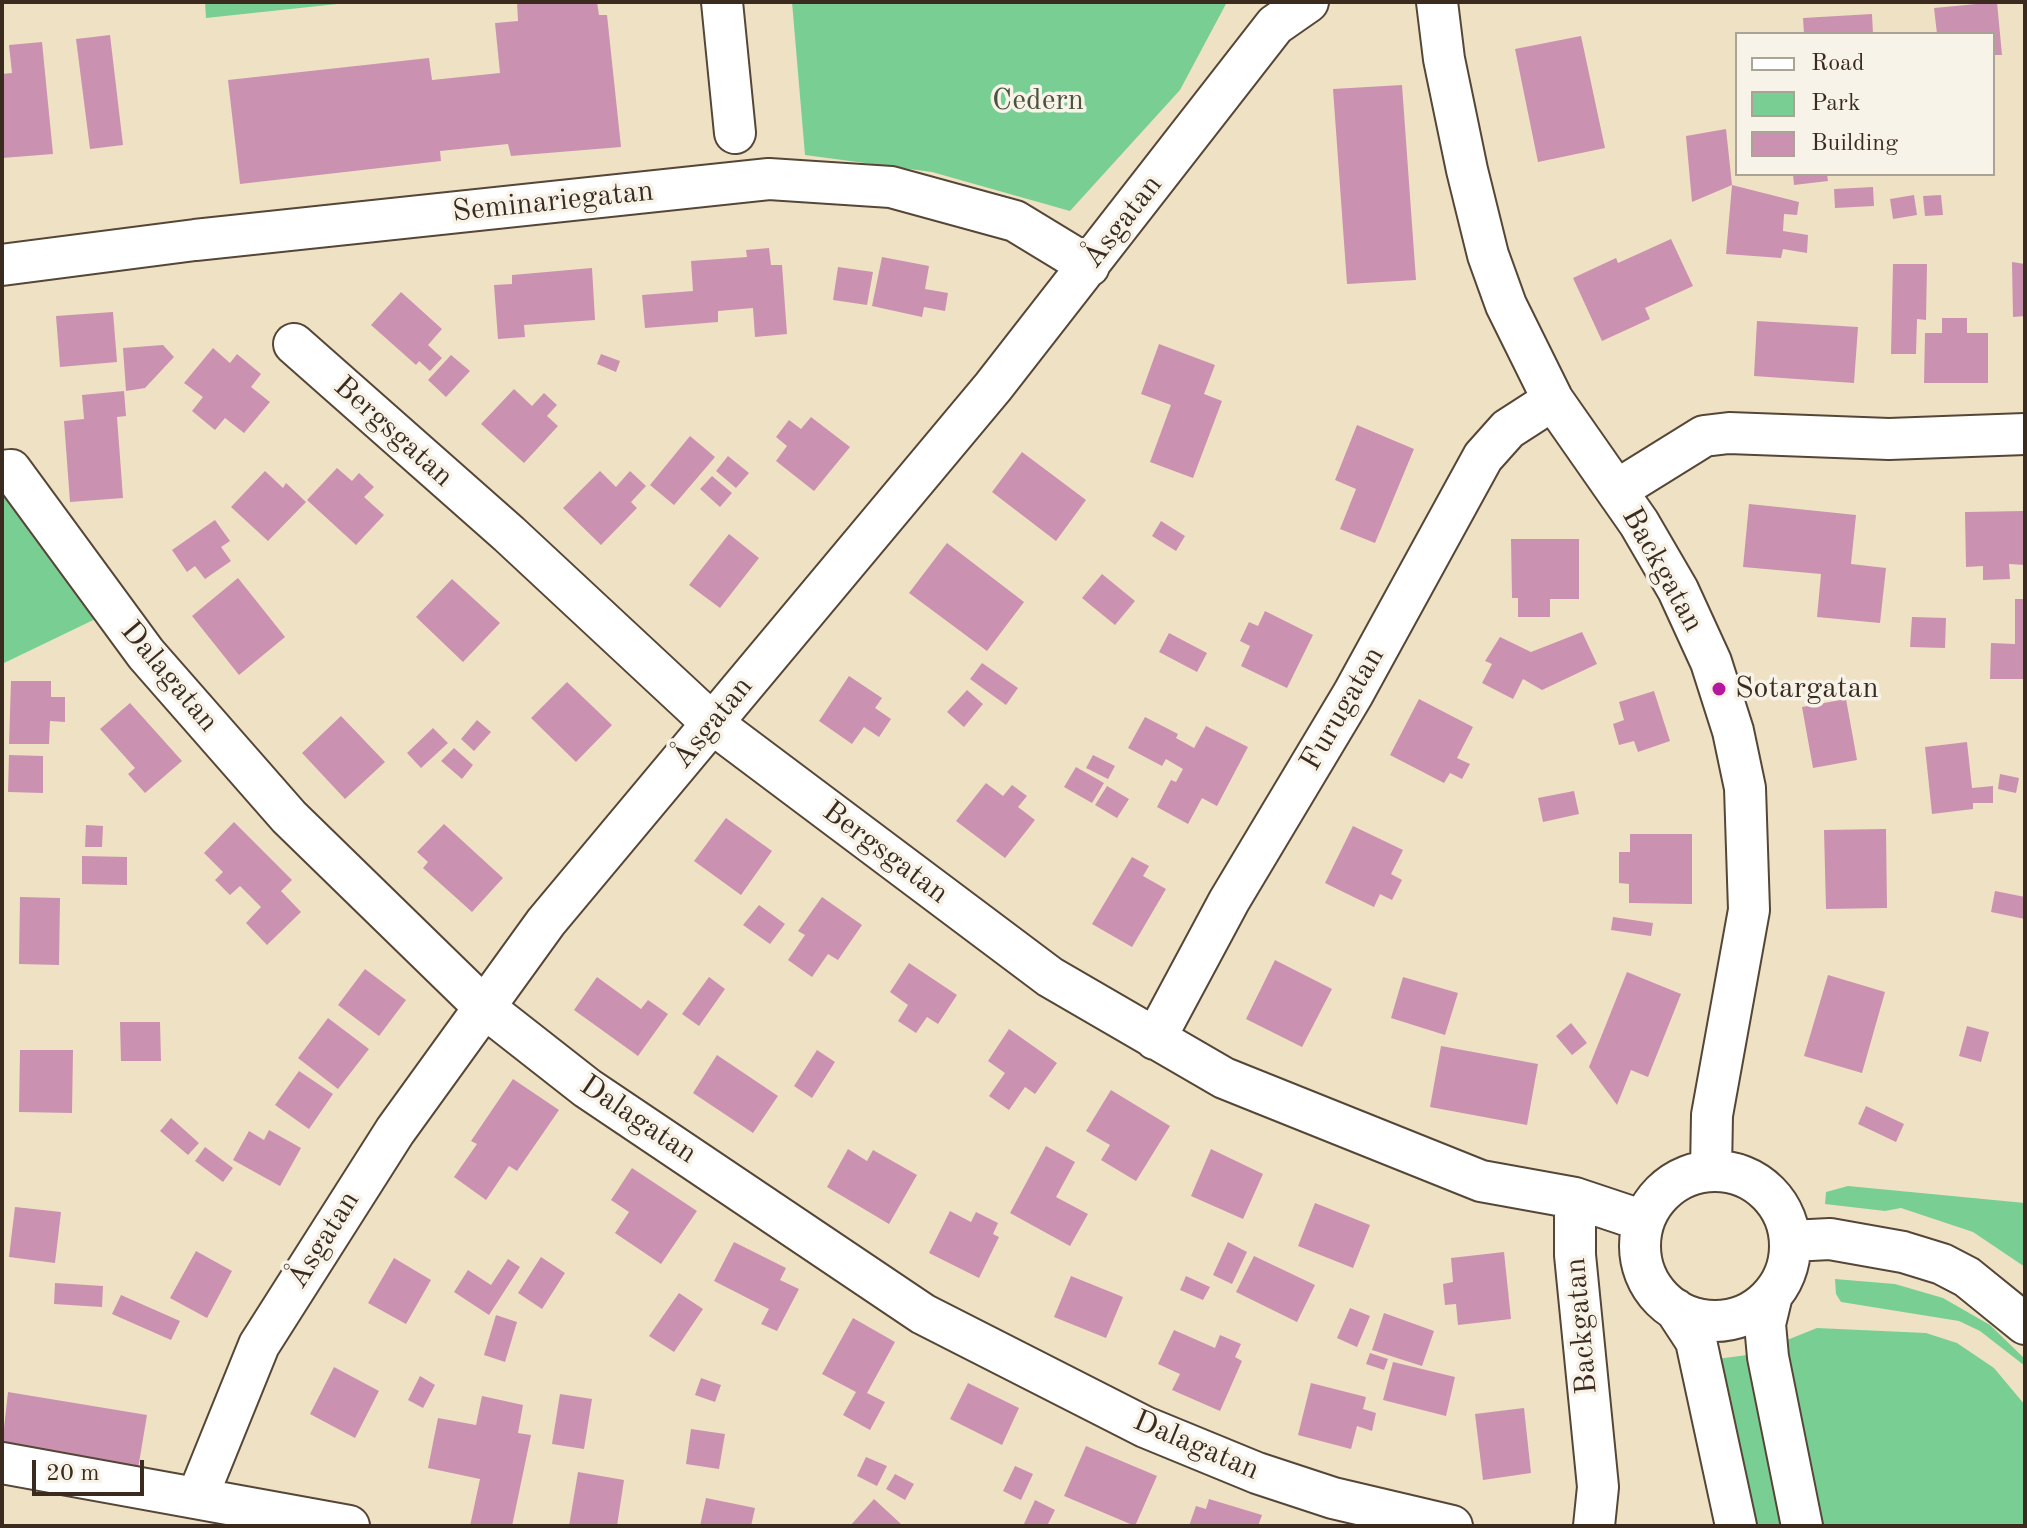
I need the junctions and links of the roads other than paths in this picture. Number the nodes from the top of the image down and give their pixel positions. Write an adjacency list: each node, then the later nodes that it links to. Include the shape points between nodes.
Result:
1 (722, 2): 4 (street)
2 (1308, 2): 6 (street, Åsgatan, via 1275,25)
3 (1437, 2): 8 (street, Backgatan, via 1444,59 1488,255 1518,333)
4 (735, 133)
5 (2, 265): 6 (street, Seminariegatan, via 769,179 891,187 1015,221)
6 (1089, 266): 12 (street, Åsgatan)
7 (294, 344): 12 (street, Bergsgatan)
8 (1553, 400): 11 (street, Backgatan); 14 (street, Furugatan, via 1508,429 1483,457)
9 (2025, 434): 11 (street, via 1889,439 1704,436)
10 (2, 471): 13 (street, Dalagatan, via 11,470 146,654 289,817)
11 (1617, 490): 15 (street, Backgatan, via 1678,590 1711,662 1745,788 1749,910 1712,1115)
12 (713, 724): 13 (street, Åsgatan, via 546,922); 14 (street, Bergsgatan, via 1050,977)
13 (485, 1008): 23 (street, Åsgatan, via 386,1143 259,1345); 25 (street, Dalagatan, via 587,1088 923,1314 1145,1427 1257,1473 1385,1512)
14 (1155, 1039): 16 (street, Bergsgatan, via 1224,1078 1481,1181)
15 (1711, 1171): 17 (street, via 1664,1191); 18 (street, via 1733,1174 1765,1190 1784,1216)
16 (1575, 1198): 17 (street); 26 (street, Backgatan, via 1575,1255 1598,1487)
17 (1644, 1221): 20 (street, via 1639,1251 1643,1270)
18 (1791, 1241): 19 (street, via 1789,1265); 21 (street, via 1830,1239 1942,1264 1967,1277)
19 (1771, 1299): 20 (street, via 1725,1321 1706,1321); 28 (street, via 1765,1324 1768,1357)
20 (1675, 1309): 27 (street, via 1696,1341)
21 (2025, 1324)
22 (2, 1463): 23 (street)
23 (197, 1498): 24 (street)
24 (349, 1526)
25 (1452, 1526)
26 (1594, 1526)
27 (1736, 1526)
28 (1802, 1526)

